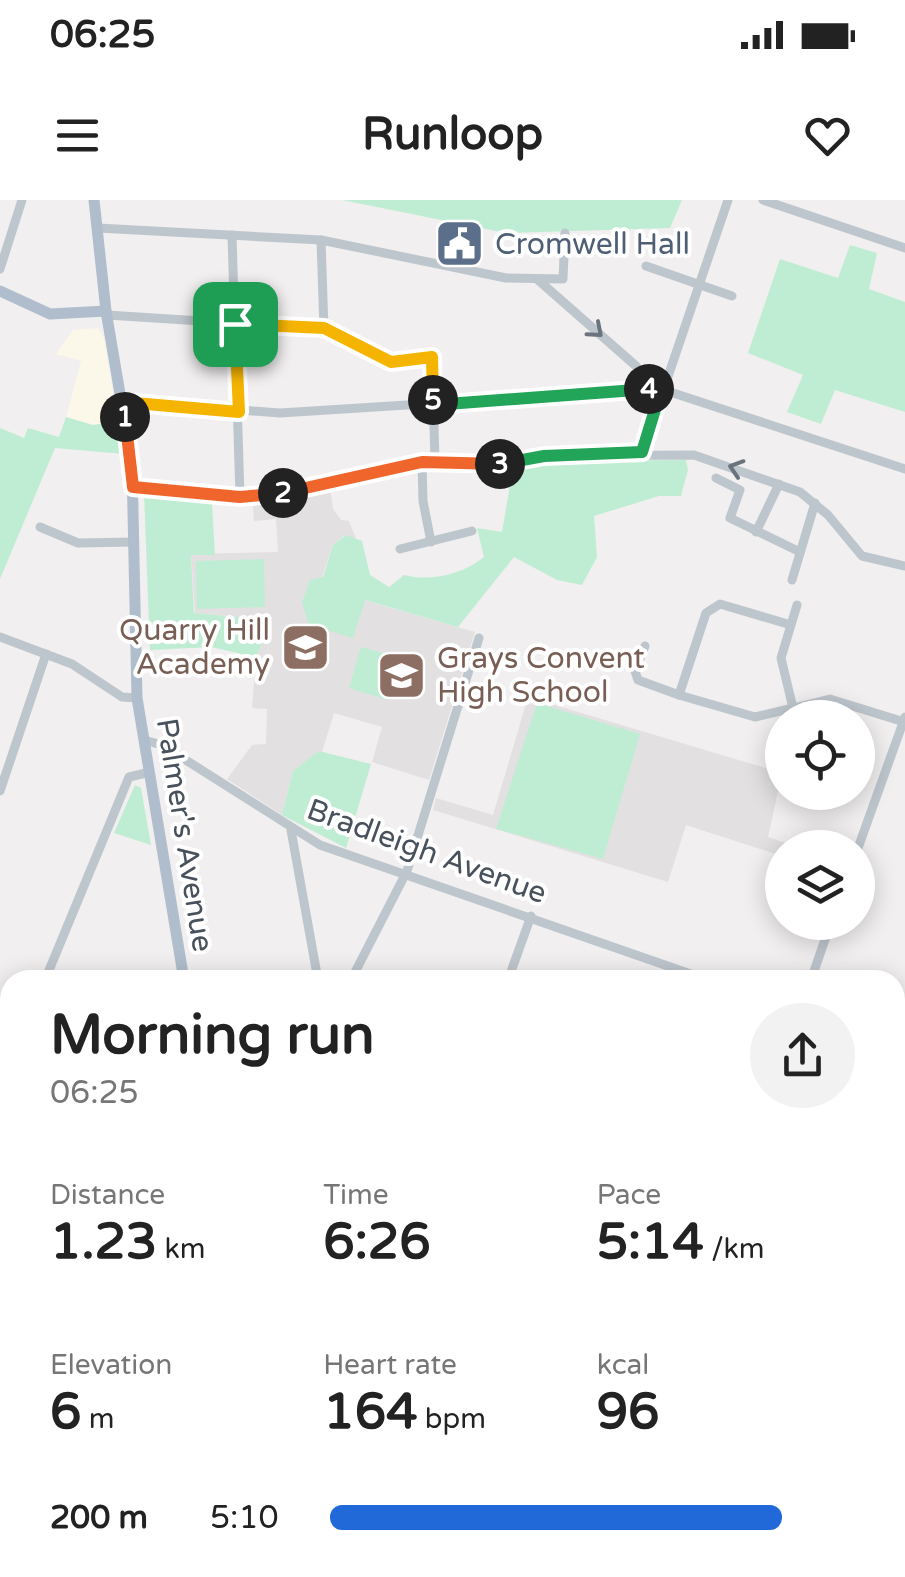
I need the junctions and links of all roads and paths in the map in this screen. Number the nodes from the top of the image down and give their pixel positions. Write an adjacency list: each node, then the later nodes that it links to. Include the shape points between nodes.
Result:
1 (22, 200): 11 (street)
2 (94, 200): 5 (main road, Palmer's Avenue)
3 (728, 200): 13 (street)
4 (763, 200): 9 (street)
5 (98, 228): 7 (street); 16 (main road, Palmer's Avenue)
6 (565, 233): 12 (street, via 564,279)
7 (232, 235): 8 (street); 17 (street)
8 (321, 240): 12 (street, via 506,278); 18 (street)
9 (905, 248)
10 (646, 266): 13 (street)
11 (0, 269)
12 (537, 278): 19 (street, one-way to 19, via 636,366)
13 (699, 284): 15 (street); 20 (street)
14 (0, 291): 16 (main road, via 50,314)
15 (732, 296)
16 (107, 313): 17 (street); 21 (main road, Palmer's Avenue)
17 (235, 324): 18 (street); 23 (street)
18 (324, 328): 22 (street, via 391,362 432,357)
19 (649, 389): 20 (street); 22 (street)
20 (661, 390): 24 (street); 27 (street)
21 (123, 402): 23 (street); 30 (main road, Palmer's Avenue)
22 (434, 405): 23 (street); 25 (street)
23 (239, 412): 31 (street)
24 (642, 452): 25 (street, via 506,464); 29 (street, one-way to 24, via 694,455)
25 (435, 461): 26 (street)
26 (422, 462): 31 (street); 37 (street)
27 (905, 469)
28 (716, 478): 35 (street, via 740,490 730,518)
29 (780, 484): 32 (street); 35 (street)
30 (133, 487): 31 (street); 36 (main road, Palmer's Avenue)
31 (240, 497)
32 (815, 502): 39 (street); 40 (street, via 862,556)
33 (40, 527): 36 (street, via 78,543)
34 (472, 531): 37 (street)
35 (756, 532): 39 (street)
36 (134, 542): 49 (main road, Palmer's Avenue)
37 (431, 542): 38 (street)
38 (400, 549)
39 (800, 552): 41 (street)
40 (905, 566)
41 (792, 580)
42 (797, 605): 43 (street)
43 (790, 624): 48 (street, via 712,606); 50 (street, via 781,667)
44 (0, 637): 47 (street)
45 (479, 638): 59 (street)
46 (645, 646): 48 (street, via 638,680)
47 (46, 654): 49 (street); 56 (street)
48 (679, 695): 52 (street)
49 (137, 698): 54 (main road, Palmer's Avenue)
50 (791, 700)
51 (875, 711): 53 (street)
52 (765, 715)
53 (904, 719): 58 (street)
54 (144, 740): 55 (main road, Palmer's Avenue); 57 (street, Bradleigh Avenue)
55 (146, 772): 62 (street, via 129,777); 63 (main road, Palmer's Avenue)
56 (0, 791)
57 (291, 830): 59 (street, Bradleigh Avenue); 64 (street)
58 (864, 830)
59 (404, 876): 60 (street, Bradleigh Avenue); 65 (street)
60 (531, 916): 66 (street); 67 (street, Bradleigh Avenue)
61 (825, 940): 68 (street)
62 (49, 970)
63 (182, 970)
64 (316, 970)
65 (357, 970)
66 (512, 970)
67 (680, 970)
68 (814, 970)

